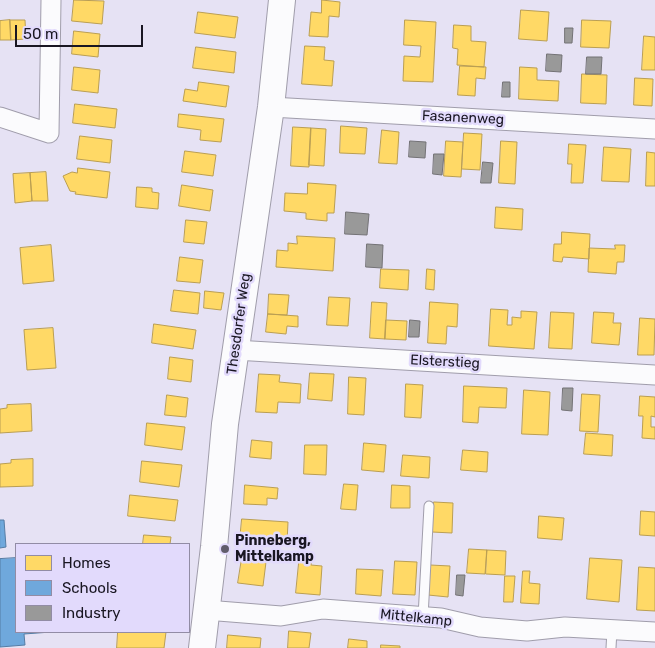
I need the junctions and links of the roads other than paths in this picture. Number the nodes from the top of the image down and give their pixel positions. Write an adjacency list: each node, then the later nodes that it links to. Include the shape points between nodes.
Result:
1 (51, 0): 4 (street, via 49,133)
2 (282, 0): 3 (street, Thesdorfer Weg)
3 (271, 107): 5 (street, Fasanenweg); 6 (street, Thesdorfer Weg)
4 (0, 117)
5 (655, 129)
6 (235, 350): 7 (street, Elsterstieg); 9 (street, Thesdorfer Weg)
7 (655, 375)
8 (429, 506): 10 (lane)
9 (206, 610): 10 (street, Mittelkamp, via 281,616 323,610); 13 (street, Thesdorfer Weg)
10 (422, 617): 12 (street, Mittelkamp, via 527,631 565,627)
11 (655, 632): 12 (street, Mittelkamp)
12 (611, 639)
13 (202, 648)

